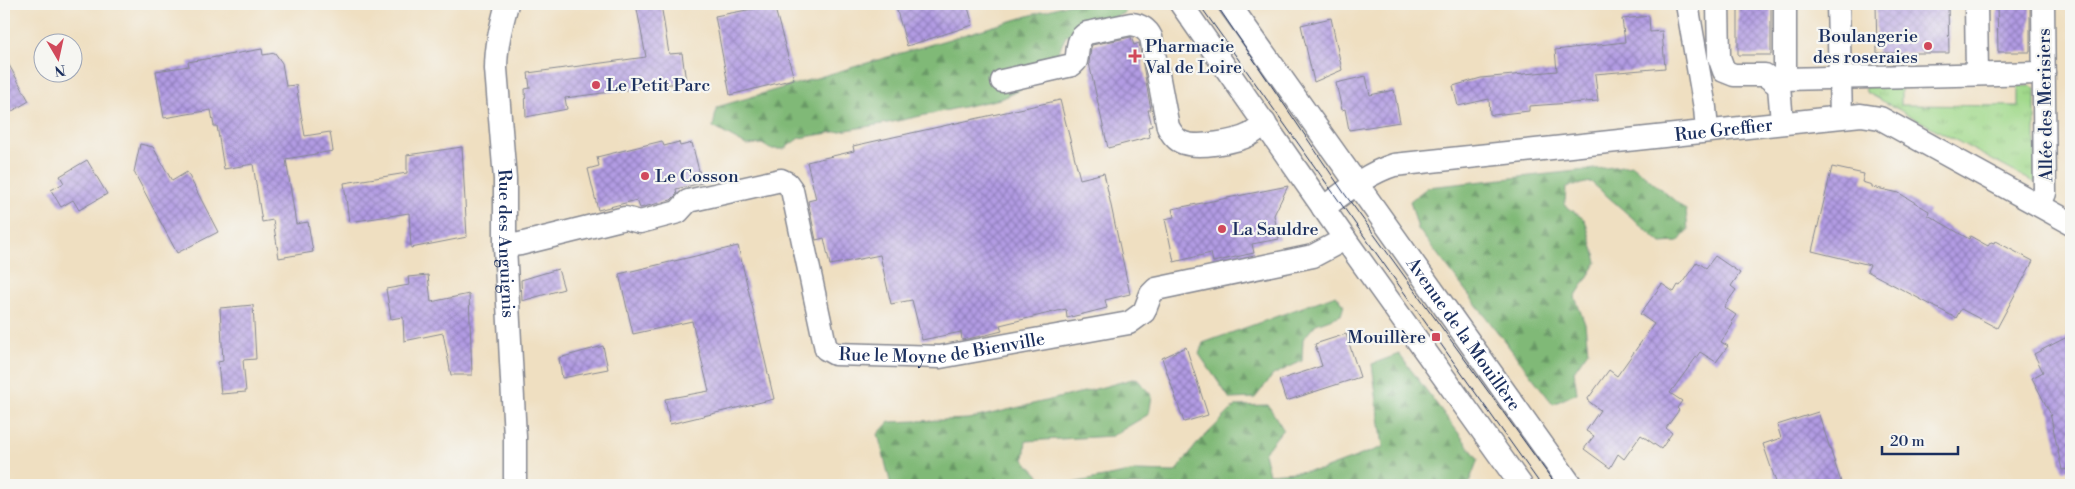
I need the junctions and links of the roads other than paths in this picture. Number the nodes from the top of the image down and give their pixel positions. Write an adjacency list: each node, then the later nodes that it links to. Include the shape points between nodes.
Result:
1 (508, 4): 24 (street, Rue des Anguignis, via 496,53)
2 (1181, 4): 17 (street)
3 (1229, 4): 19 (street, Avenue de la Mouillère)
4 (1687, 4): 18 (street)
5 (1718, 4): 14 (street, via 1719,57 1724,71 1734,75 1765,75)
6 (1785, 4): 14 (street)
7 (1838, 4): 12 (street)
8 (1976, 4): 11 (street)
9 (2044, 4): 10 (street, Allée des Merisiers)
10 (2044, 73): 11 (street); 20 (street, Allée des Merisiers, via 2046,193)
11 (1977, 74): 12 (street)
12 (1839, 78): 14 (street); 15 (street)
13 (1002, 80): 17 (street, via 1072,65 1076,62 1081,36 1137,24 1151,37 1168,127 1182,143 1233,141)
14 (1782, 82): 16 (street)
15 (1841, 116): 16 (street, Rue Greffier); 20 (street, Rue Greffier, via 1880,118)
16 (1782, 122): 18 (street, Rue Greffier)
17 (1265, 123): 21 (street)
18 (1707, 130): 19 (street, Rue Greffier, via 1394,165)
19 (1356, 184): 21 (street); 27 (street, Avenue de la Mouillère)
20 (2040, 205): 22 (street, Rue Greffier)
21 (1323, 208): 23 (street)
22 (2071, 223)
23 (1345, 239): 24 (street, Rue le Moyne de Bienville, via 1313,256 1156,289 1144,312 1129,323 940,357 835,354 826,349 792,190 781,180 688,201 678,212 640,222 625,218); 26 (street)
24 (506, 246): 25 (street, Rue des Anguignis)
25 (515, 485)
26 (1521, 485)
27 (1571, 485)

